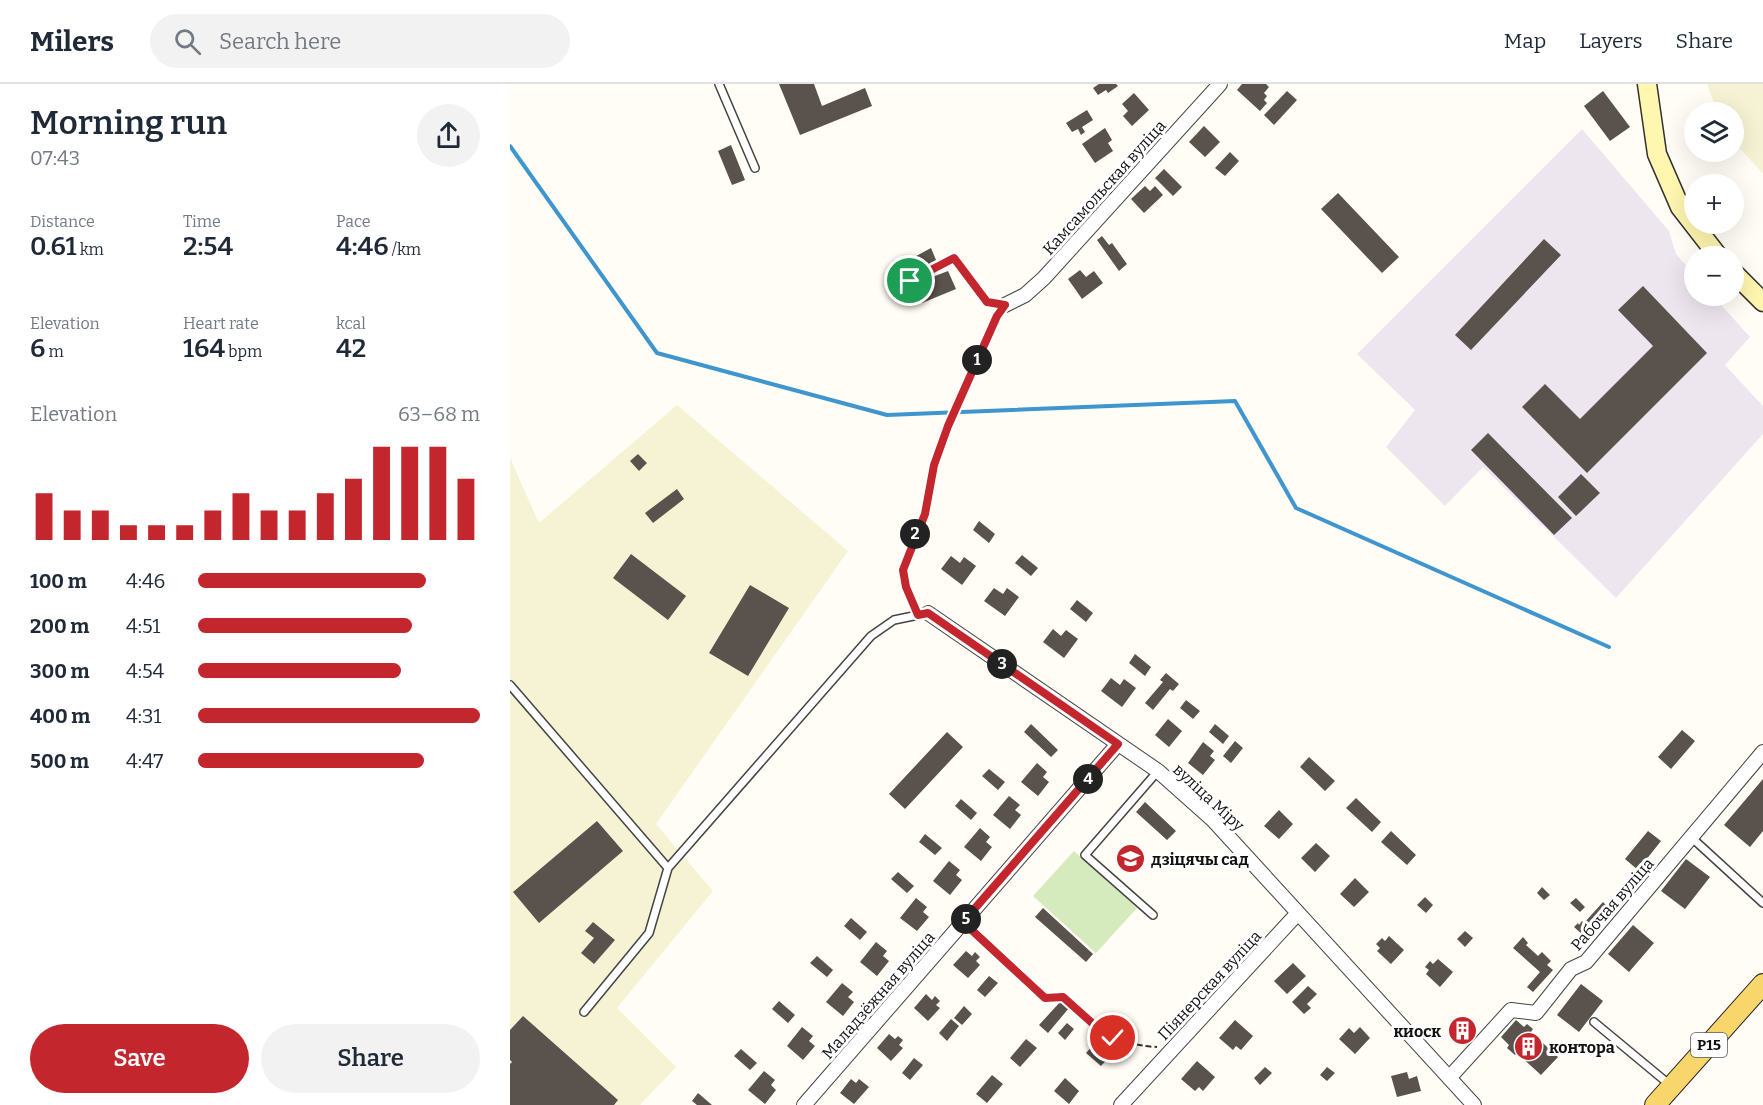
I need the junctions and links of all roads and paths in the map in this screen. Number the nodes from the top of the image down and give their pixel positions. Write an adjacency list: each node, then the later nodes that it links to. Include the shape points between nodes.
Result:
1 (719, 84): 4 (lane)
2 (1220, 84): 9 (street, Камсамольская вуліца, via 1044,278 1025,295)
3 (1647, 84): 5 (street, via 1657,154 1680,207)
4 (755, 168)
5 (1710, 246)
6 (910, 281): 9 (lane, via 954,258 987,302)
7 (1744, 283): 8 (street)
8 (1763, 302)
9 (1005, 305): 10 (path, via 950,421 934,465 925,514 903,570 906,587)
10 (923, 614): 12 (street, вуліца Міру); 16 (lane, via 894,620 871,636)
11 (510, 685): 16 (lane)
12 (1118, 744): 14 (street, вуліца Міру); 20 (street, Маладзёжная вуліца)
13 (1763, 752): 15 (street, Рабочая вуліца)
14 (1158, 771): 18 (street, вуліца Міру, via 1213,820); 19 (lane, via 1084,855)
15 (1691, 837): 17 (lane); 26 (street, Рабочая вуліца, via 1586,962 1571,969 1536,1014 1511,1010)
16 (668, 868): 23 (lane, via 649,933)
17 (1763, 903)
18 (1297, 914): 25 (street, Піянерская вуліца); 26 (street, вуліца Міру)
19 (1153, 915)
20 (963, 922): 22 (lane); 28 (street, Маладзёжная вуліца)
21 (1763, 984): 27 (main road, Р15)
22 (1045, 998): 25 (path, via 1063,997 1113,1038 1142,1047)
23 (584, 1012)
24 (1594, 1022): 27 (lane)
25 (1175, 1047): 29 (street, Піянерская вуліца)
26 (1449, 1078): 30 (street, вуліца Міру)
27 (1672, 1087): 31 (main road, Р15)
28 (804, 1105)
29 (1121, 1105)
30 (1474, 1105)
31 (1655, 1105)

